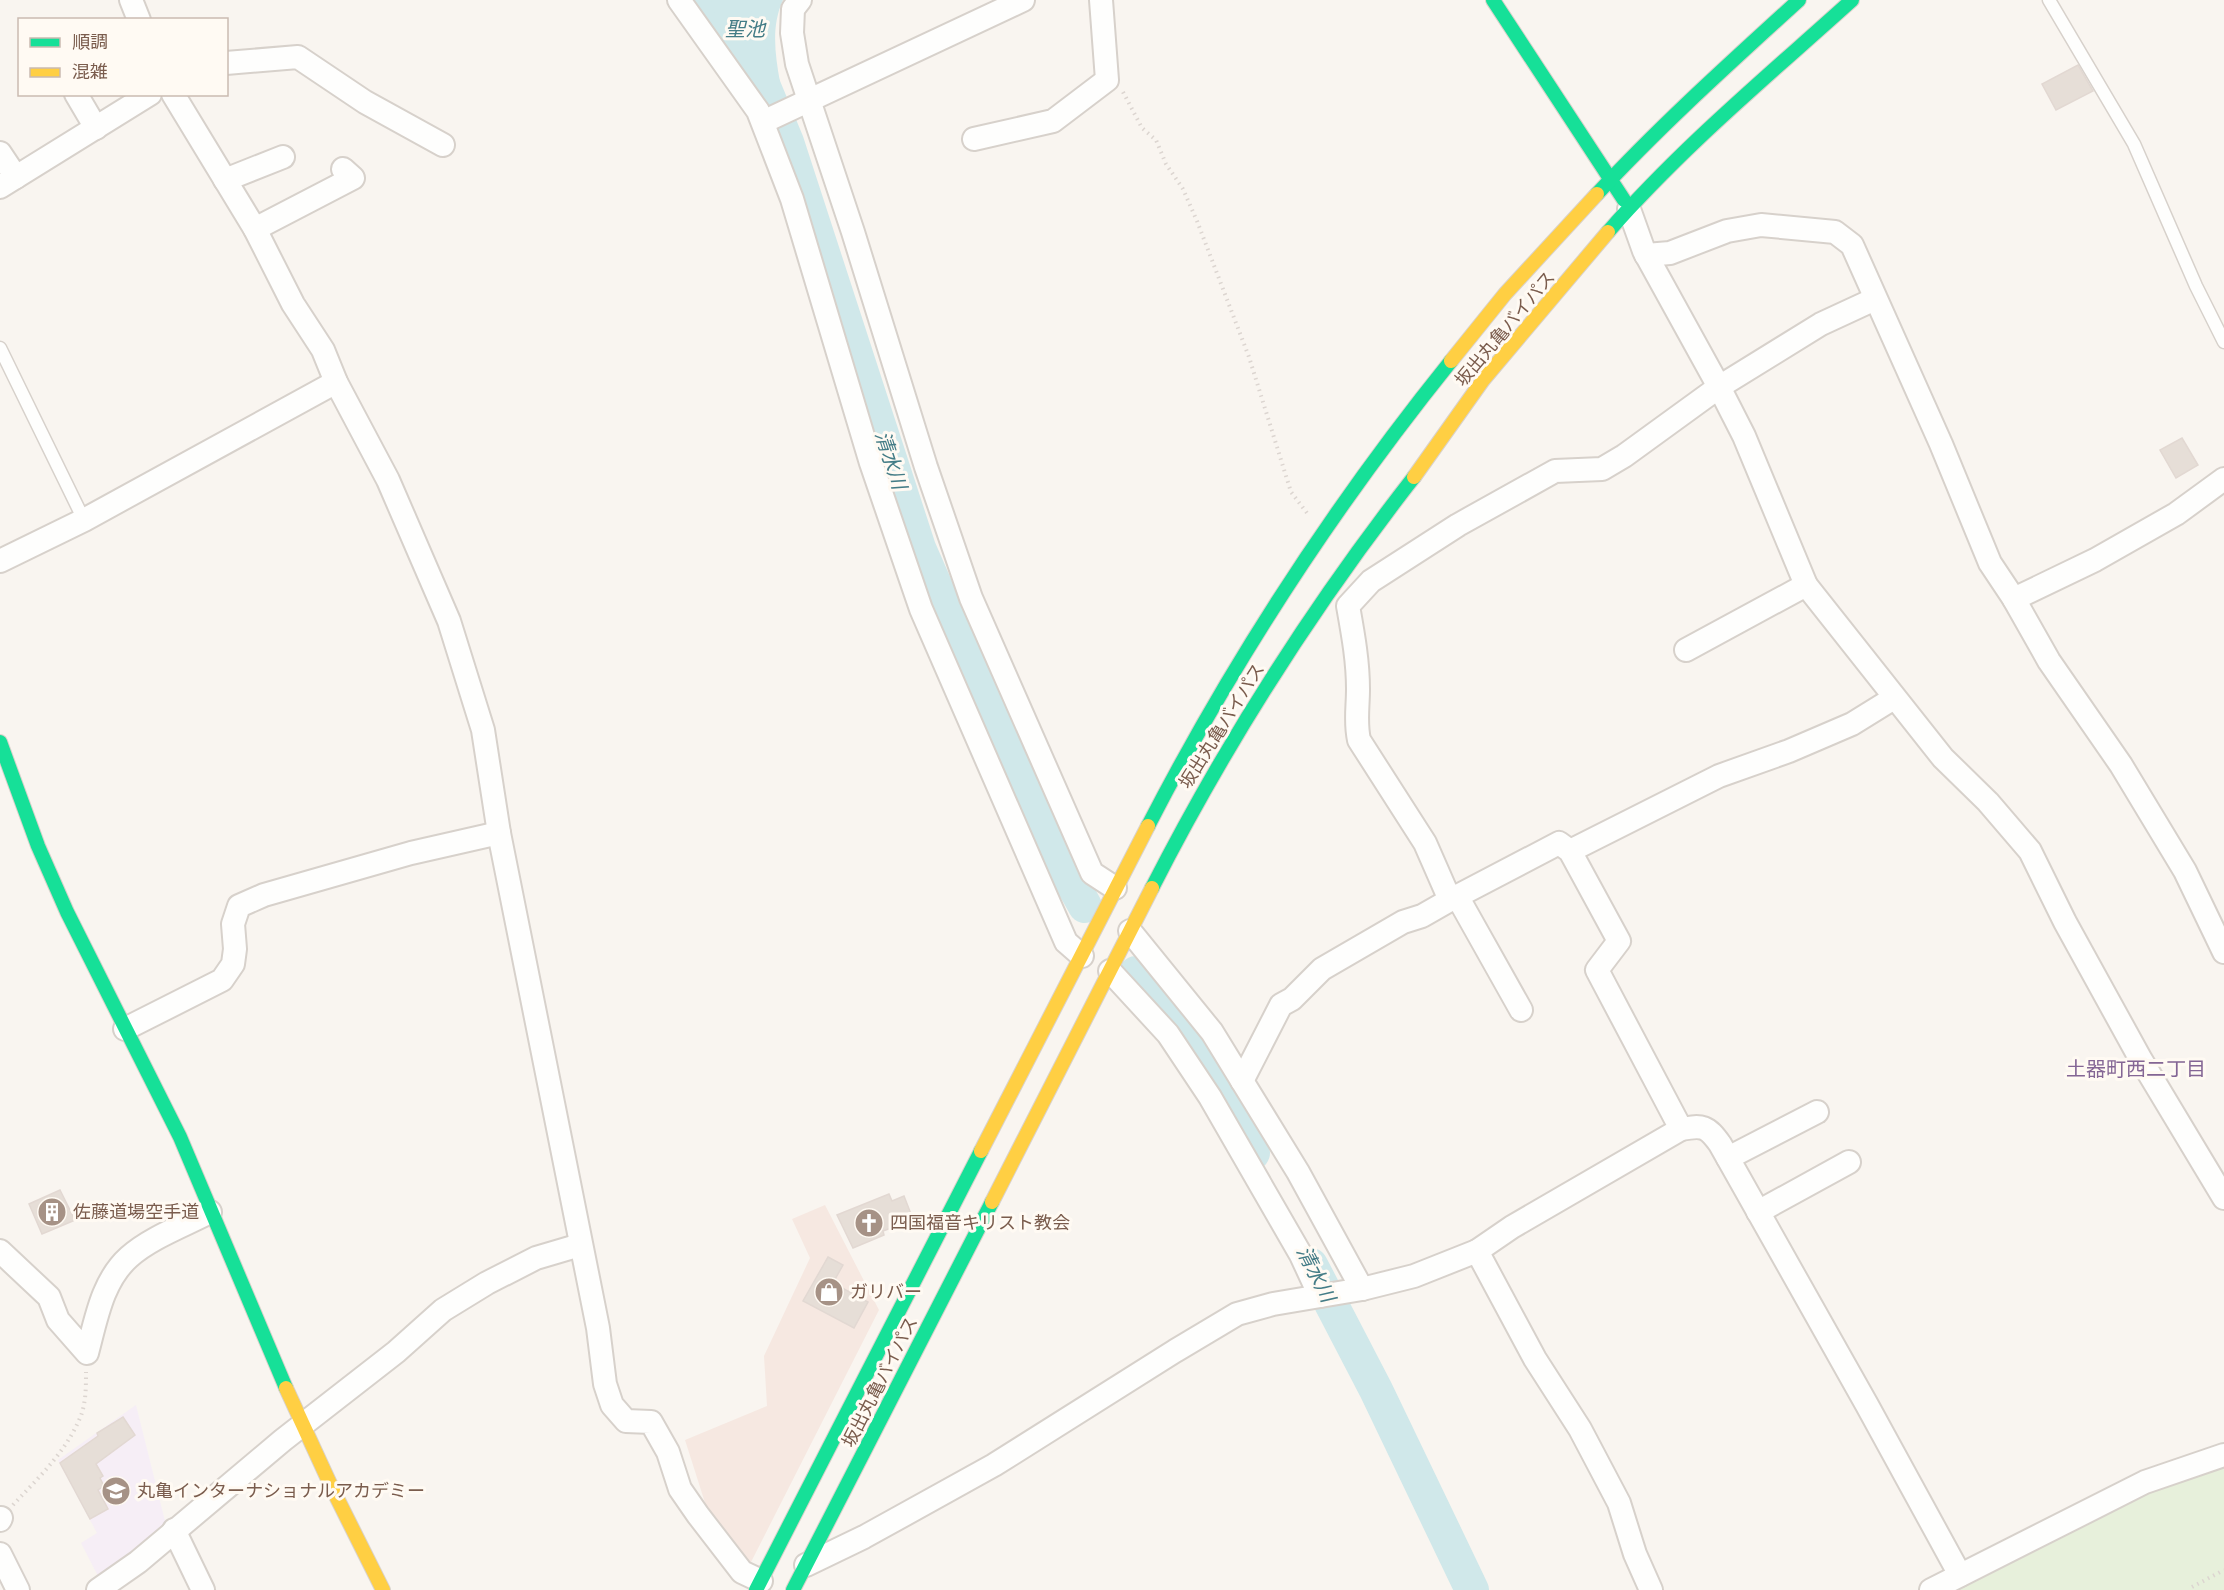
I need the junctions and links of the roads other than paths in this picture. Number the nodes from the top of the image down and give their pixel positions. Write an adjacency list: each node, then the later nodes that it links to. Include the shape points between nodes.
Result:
1 (131, 0): 10 (street)
2 (679, 0): 16 (street)
3 (800, 0): 15 (street, via 793,9 792,33)
4 (1023, 0): 15 (street)
5 (1101, 0): 18 (street, via 1107,80 1053,121)
6 (1493, 0): 23 (main road)
7 (1799, 0): 23 (main road, 坂出丸亀バイパス)
8 (1852, 0): 26 (main road, 坂出丸亀バイパス, via 1720,119)
9 (2049, 0): 30 (lane, via 2134,144)
10 (138, 18)
11 (228, 63): 19 (street, via 298,57 365,102)
12 (77, 96): 17 (street)
13 (147, 96): 17 (street)
14 (173, 96): 24 (street)
15 (809, 101): 16 (street); 46 (street, via 971,598 1092,873)
16 (763, 122): 50 (street, via 792,199 871,462 921,609 1066,942)
17 (96, 128): 25 (street)
18 (974, 139)
19 (443, 145)
20 (0, 153): 25 (street)
21 (283, 158): 24 (street)
22 (343, 169): 27 (street, via 352,178)
23 (1611, 179): 26 (main road); 37 (main road, 坂出丸亀バイパス, via 1459,350 1404,419)
24 (225, 180): 27 (street)
25 (8, 182)
26 (1629, 209): 28 (street); 40 (main road, 坂出丸亀バイパス, via 1483,380 1381,519)
27 (255, 229): 32 (street, via 293,304 323,350)
28 (1646, 255): 29 (street, via 1670,252 1727,231 1761,225 1835,232 1852,245); 33 (street)
29 (1875, 299): 33 (street, via 1821,324); 39 (street, via 1990,563)
30 (2224, 342)
31 (0, 348): 35 (lane)
32 (336, 382): 35 (street); 44 (street, via 388,480 449,621 483,729)
33 (1719, 387): 38 (street, via 1744,436); 40 (street, via 1602,469 1555,471 1458,525)
34 (2224, 479): 39 (street, via 2176,514 2095,560)
35 (84, 520): 36 (street)
36 (0, 561)
37 (1294, 575): 40 (street); 46 (main road, 坂出丸亀バイパス, via 1231,677)
38 (1806, 585): 41 (street); 42 (street)
39 (2014, 599): 49 (street, via 2049,661 2121,765 2185,871)
40 (1338, 600): 47 (street, via 1356,650 1355,724 1359,740 1425,843); 48 (main road, 坂出丸亀バイパス, via 1270,681 1190,814)
41 (1686, 650)
42 (1894, 698): 45 (street, via 1852,724 1719,776); 59 (street, via 1943,758 2030,850 2136,1050)
43 (0, 742): 53 (main road, via 38,846)
44 (499, 833): 53 (street, via 411,853 264,895 239,906 233,924 233,964 222,980); 62 (street)
45 (1570, 851): 47 (street, via 1559,843); 56 (street, via 1619,941 1597,970)
46 (1115, 888): 50 (main road, 坂出丸亀バイパス)
47 (1453, 898): 52 (street); 54 (street, via 1322,969 1281,1005)
48 (1130, 931): 51 (main road, 坂出丸亀バイパス); 54 (street, via 1212,1032)
49 (2224, 952)
50 (1082, 956): 73 (main road, 坂出丸亀バイパス)
51 (1110, 971): 66 (street, via 1168,1034 1210,1097 1301,1255); 71 (main road, 坂出丸亀バイパス)
52 (1521, 1010)
53 (125, 1029): 60 (main road, via 180,1137)
54 (1242, 1081): 65 (street, via 1298,1172)
55 (1817, 1112): 57 (street)
56 (1681, 1129): 57 (street, via 1697,1126 1710,1130); 64 (street)
57 (1728, 1158): 61 (street)
58 (1848, 1162): 61 (street)
59 (2224, 1197)
60 (210, 1212): 63 (street, via 129,1257 110,1281 87,1353 58,1320 49,1297); 67 (main road)
61 (1758, 1212): 72 (street)
62 (580, 1245): 67 (street, via 536,1258 443,1310); 73 (street, via 612,1405 626,1421 651,1422 668,1452 680,1489 742,1572)
63 (0, 1251)
64 (1477, 1251): 65 (street, via 1414,1276); 79 (street, via 1619,1503)
65 (1362, 1289): 66 (street)
66 (1320, 1296): 71 (street, via 1237,1314 994,1466)
67 (303, 1425): 69 (street); 77 (main road)
68 (2224, 1455): 72 (street, via 2145,1482)
69 (174, 1530): 75 (street); 76 (street)
70 (0, 1554): 74 (street)
71 (806, 1565): 78 (main road, 坂出丸亀バイパス)
72 (1960, 1575): 80 (street)
73 (758, 1586)
74 (18, 1590)
75 (98, 1590)
76 (203, 1590)
77 (383, 1590)
78 (793, 1590)
79 (1651, 1590)
80 (1931, 1590)

